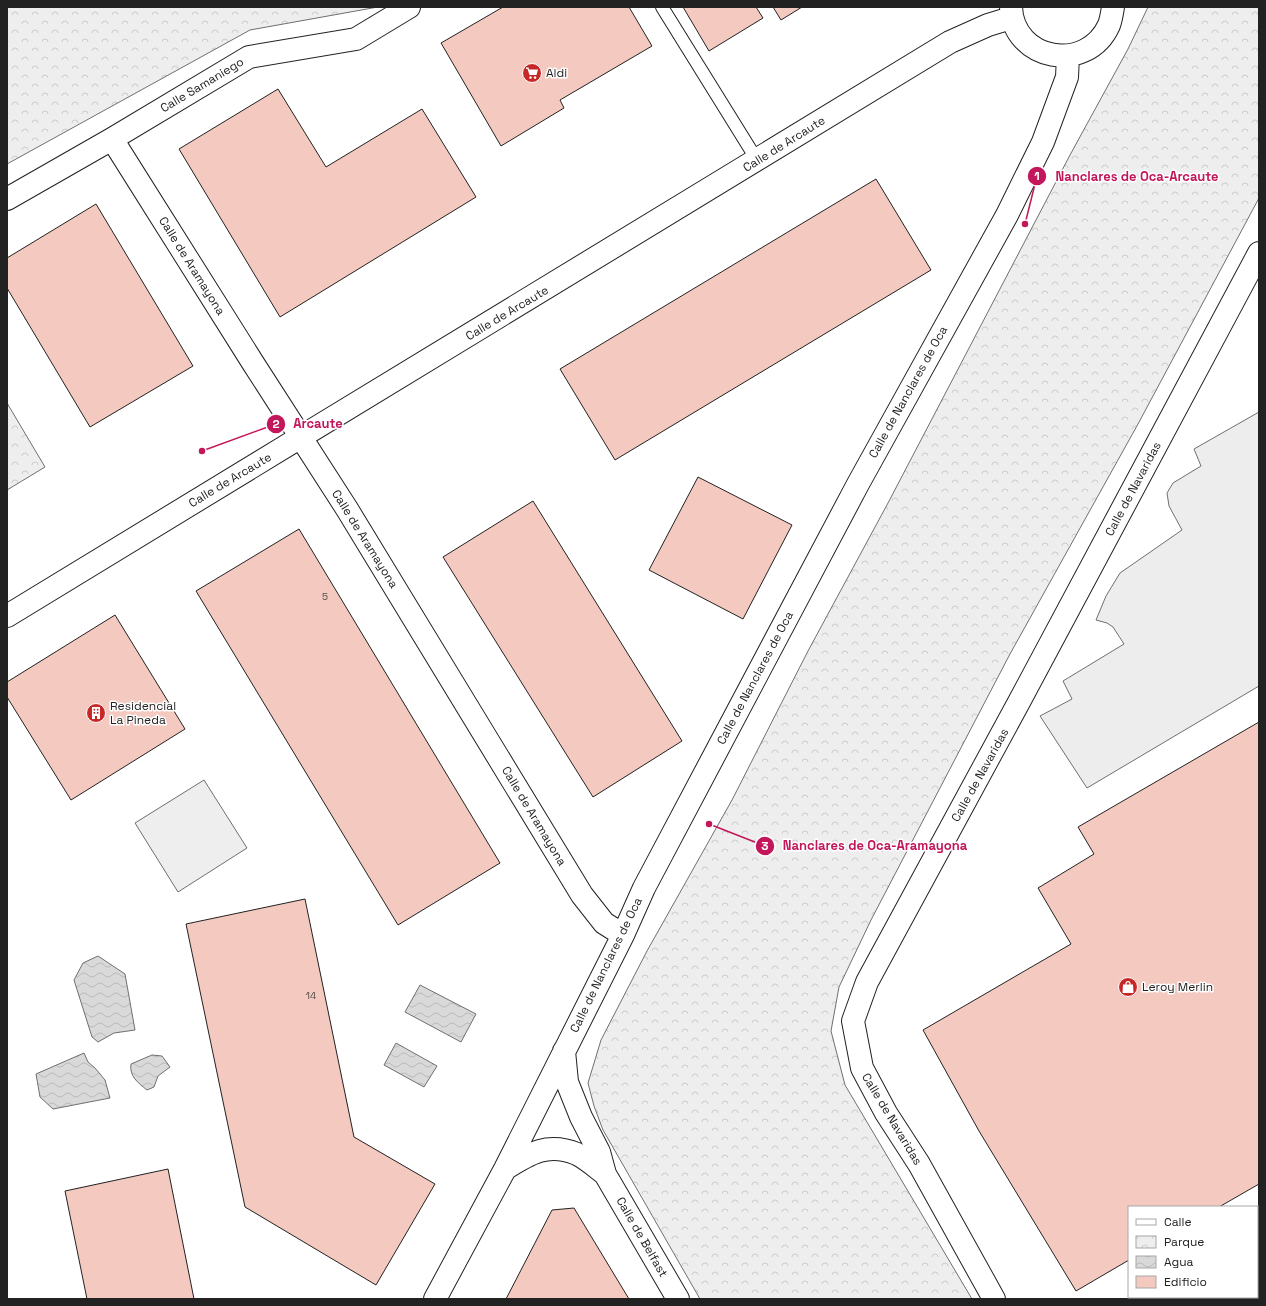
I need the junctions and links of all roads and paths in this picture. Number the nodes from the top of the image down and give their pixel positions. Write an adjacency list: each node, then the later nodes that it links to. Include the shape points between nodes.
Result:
1 (409, 7): 6 (street, Calle Samaniego, via 356,39 249,57)
2 (662, 7): 7 (lane)
3 (1113, 7): 5 (street, via 1109,24 1100,40 1085,51)
4 (1011, 12): 5 (street, via 1017,32 1029,45 1047,54); 7 (street, Calle de Arcaute, via 950,42)
5 (1068, 56): 12 (street, Calle de Nanclares de Oca, via 1067,77 1044,142 850,498 644,888)
6 (112, 138): 8 (street, Calle Samaniego); 10 (street, Calle de Aramayona)
7 (757, 160): 10 (street, Calle de Arcaute)
8 (7, 199)
9 (1259, 253): 18 (street, Calle de Navaridas, via 867,982 854,1021 862,1068)
10 (300, 437): 11 (street, Calle de Arcaute); 12 (street, Calle de Aramayona, via 351,516 582,895 604,923)
11 (7, 616)
12 (623, 935): 13 (street, Calle de Nanclares de Oca)
13 (564, 1051): 14 (street, Calle de Nanclares de Oca); 15 (street, Calle de Belfast, via 567,1082 581,1118 599,1152)
14 (505, 1169): 15 (street, Calle de Belfast, via 523,1157 544,1149 563,1150 579,1155); 16 (street, Calle de Nanclares de Oca)
15 (605, 1174): 17 (street, Calle de Belfast)
16 (435, 1299)
17 (678, 1299)
18 (994, 1299)

